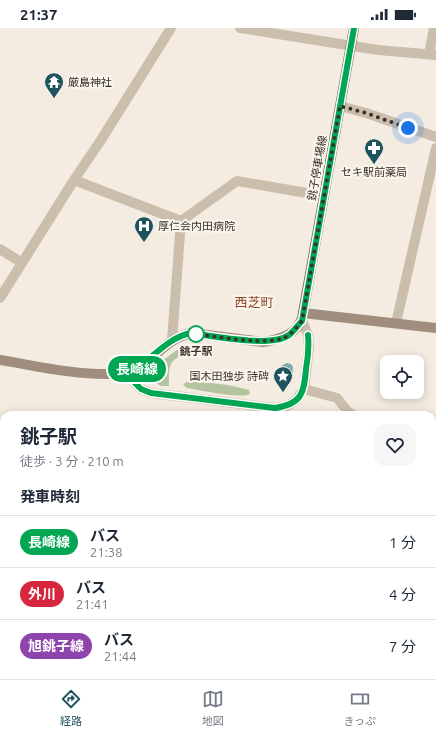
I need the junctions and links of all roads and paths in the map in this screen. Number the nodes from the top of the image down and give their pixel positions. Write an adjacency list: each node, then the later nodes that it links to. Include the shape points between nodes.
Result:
1 (171, 28): 10 (street, via 102,140)
2 (240, 28): 5 (street)
3 (354, 28): 5 (main road, 銚子停車場線)
4 (434, 28): 6 (street)
5 (351, 46): 6 (street); 7 (main road, 銚子停車場線)
6 (432, 54)
7 (340, 106): 8 (street); 11 (main road, 銚子停車場線)
8 (436, 137)
9 (436, 148): 17 (street)
10 (74, 180): 12 (street); 14 (street)
11 (324, 196): 12 (street, via 237,182); 16 (main road, 銚子停車場線)
12 (181, 221): 19 (street)
13 (0, 249): 14 (street)
14 (22, 263): 15 (street)
15 (0, 298)
16 (303, 317): 17 (street); 19 (street, via 289,336 263,342 191,333); 22 (street, via 309,347)
17 (396, 323): 18 (street)
18 (436, 328)
19 (172, 340): 21 (street, via 137,369)
20 (0, 360): 21 (street, via 94,374)
21 (126, 374): 22 (street, via 141,389 151,393 275,408 287,406 296,400)
22 (304, 389): 23 (street, via 336,398)
23 (347, 411)

